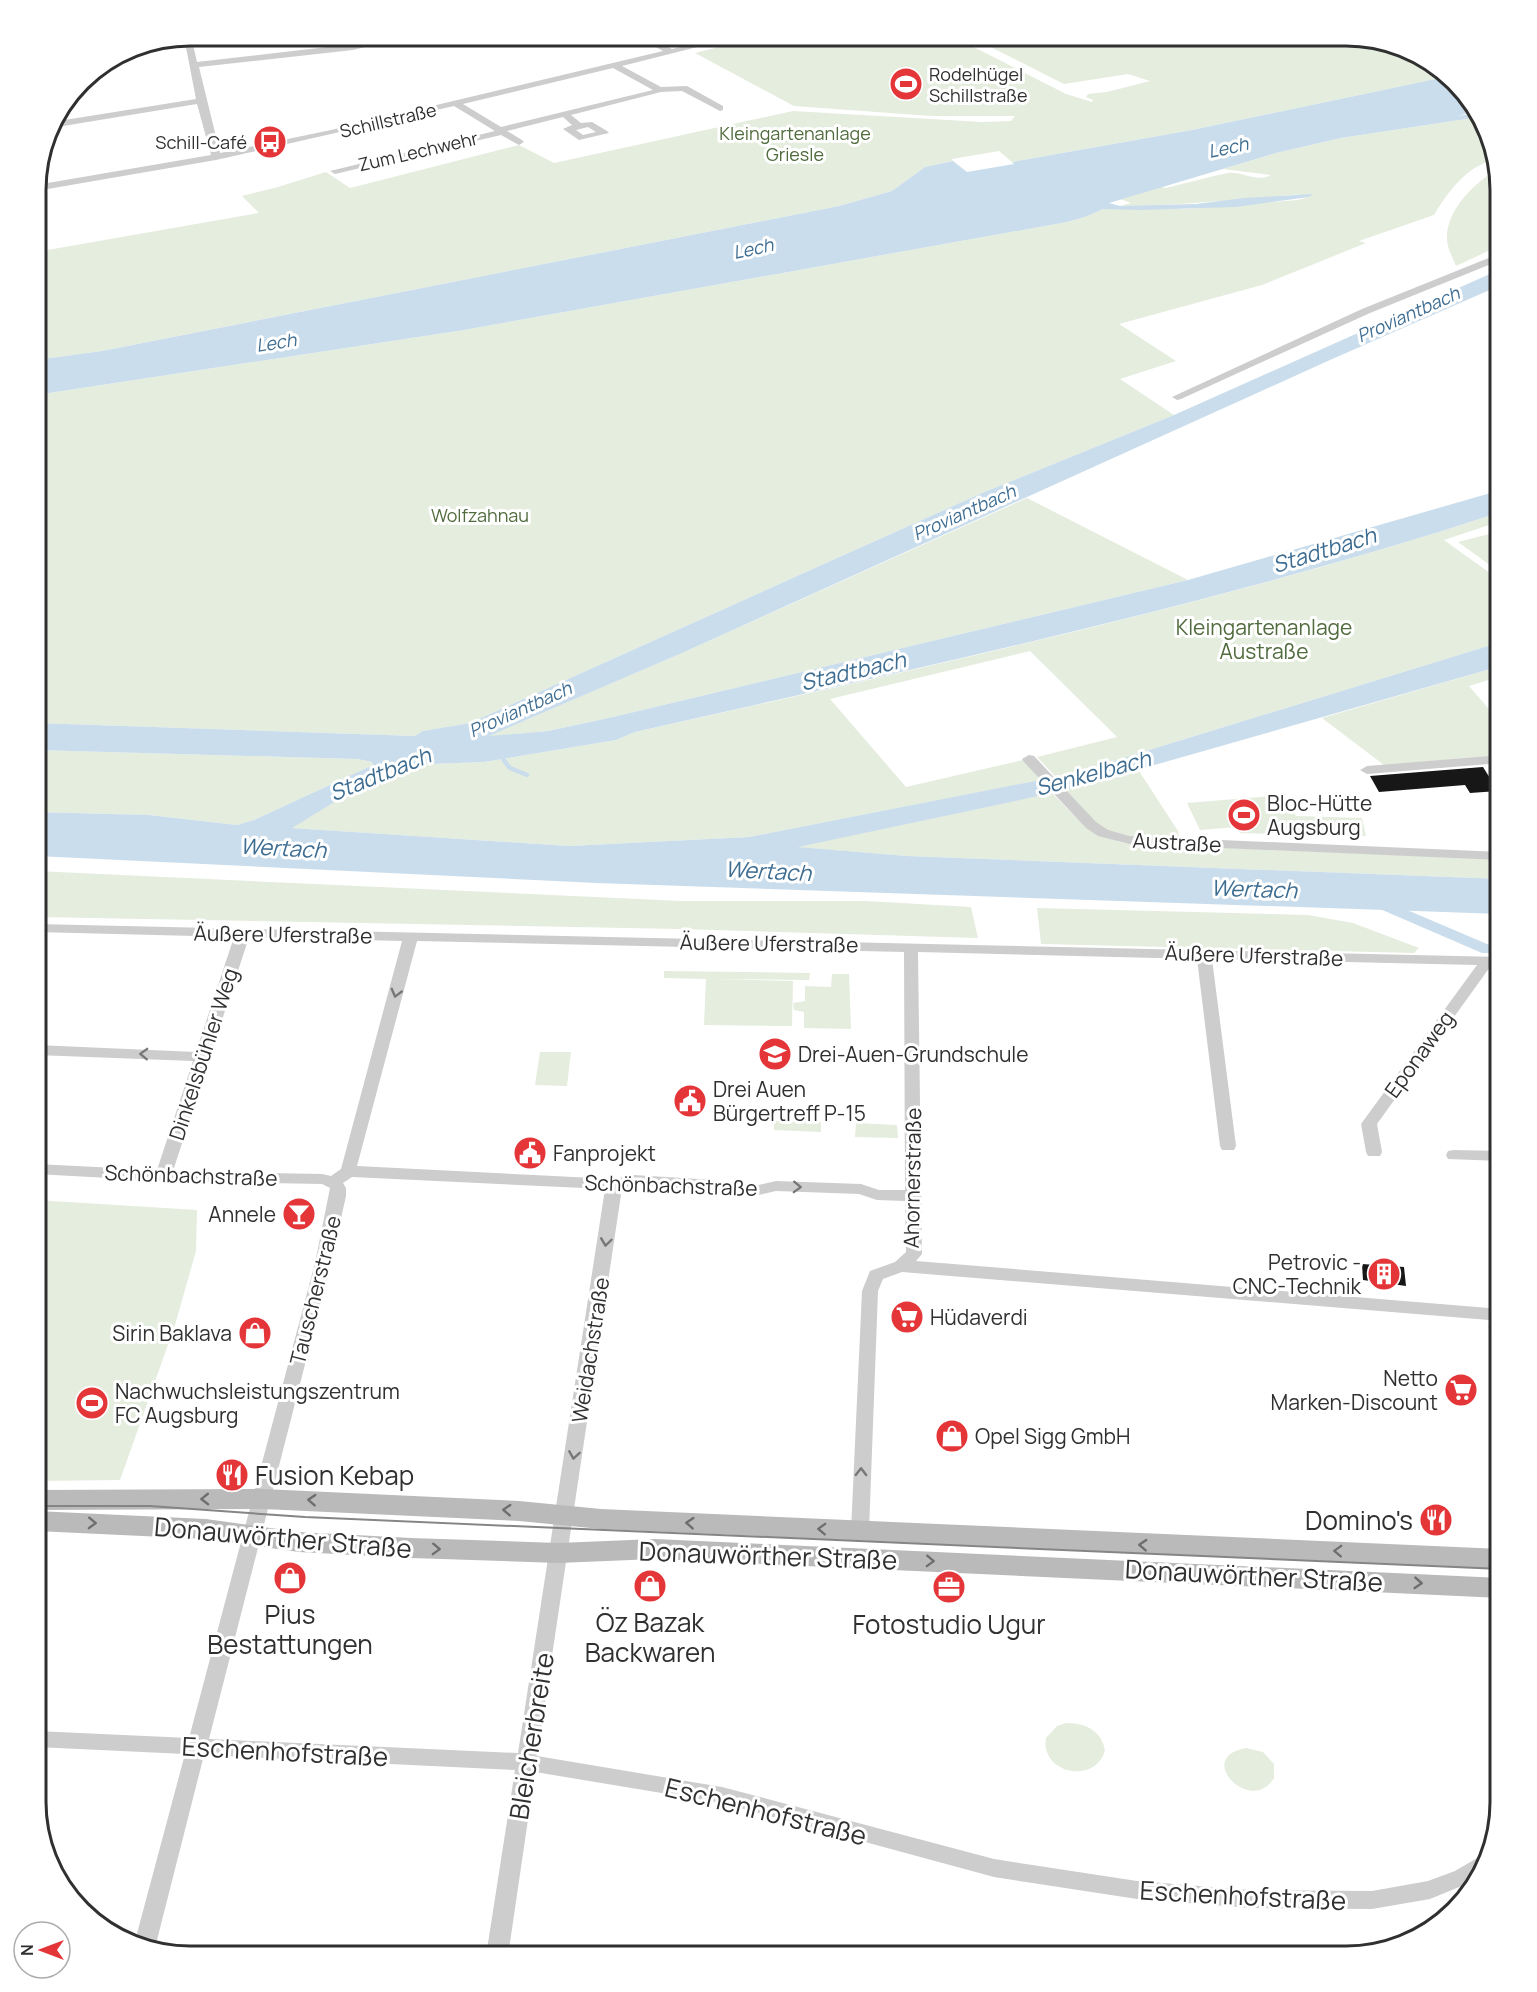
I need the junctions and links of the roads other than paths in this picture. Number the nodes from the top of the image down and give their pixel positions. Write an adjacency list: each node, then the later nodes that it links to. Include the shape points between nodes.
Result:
1 (190, 46): 6 (street)
2 (357, 46): 6 (street)
3 (660, 46): 5 (street)
4 (694, 46): 5 (street, Schillstraße)
5 (671, 52): 7 (street, Schillstraße)
6 (194, 65): 9 (street)
7 (615, 66): 8 (street); 10 (street, Schillstraße)
8 (658, 90): 11 (street, via 684,88); 12 (street)
9 (201, 101): 13 (street); 17 (street)
10 (457, 104): 15 (street, Zum Lechwehr); 17 (street, Schillstraße)
11 (720, 108)
12 (566, 114): 14 (street); 15 (street)
13 (64, 123)
14 (578, 125)
15 (501, 131): 16 (street, Zum Lechwehr); 18 (street, Zum Lechwehr)
16 (519, 142)
17 (216, 157): 19 (street, Schillstraße)
18 (334, 171)
19 (47, 186)
20 (1490, 260): 21 (street, via 1366,311)
21 (1177, 397)
22 (1029, 759): 25 (street, Austraße, via 1092,825 1103,833 1129,840)
23 (1490, 760): 24 (street)
24 (1367, 770)
25 (1490, 856)
26 (47, 928): 27 (street, Äußere Uferstraße)
27 (243, 933): 28 (street, Äußere Uferstraße); 34 (street, Dinkelsbühler Weg)
28 (411, 936): 29 (street, Äußere Uferstraße); 41 (street, Tauscherstraße, one-way to 41)
29 (911, 946): 30 (street, Äußere Uferstraße); 43 (street, Ahornerstraße)
30 (1204, 953): 31 (street, Äußere Uferstraße); 35 (street)
31 (1490, 963)
32 (1490, 971): 36 (street, Eponaweg, via 1369,1124)
33 (46, 1050): 34 (street, one-way to 33)
34 (202, 1056): 40 (street, Dinkelsbühler Weg)
35 (1228, 1146)
36 (1374, 1152)
37 (1454, 1155): 38 (street)
38 (1490, 1156)
39 (46, 1170): 40 (street, Schönbachstraße)
40 (163, 1176): 41 (street, Schönbachstraße)
41 (341, 1177): 42 (street, Schönbachstraße); 46 (street, Tauscherstraße)
42 (614, 1184): 43 (street, Schönbachstraße, one-way to 43, via 634,1180 714,1185 750,1192 776,1186); 48 (street, Weidachstraße, one-way to 48)
43 (914, 1196): 44 (street, Ahornerstraße, via 914,1254)
44 (901, 1266): 45 (street); 50 (street, Ahornerstraße, one-way to 44, via 870,1291 876,1275)
45 (1490, 1315)
46 (263, 1499): 47 (main road, Donauwörther Straße, one-way to 47); 48 (main road, Donauwörther Straße, one-way to 46); 51 (street, Tauscherstraße)
47 (46, 1500)
48 (565, 1516): 50 (main road, Donauwörther Straße, one-way to 48); 52 (street, Bleicherbreite)
49 (46, 1521): 51 (main road, Donauwörther Straße, one-way to 51, via 206,1529)
50 (860, 1531): 53 (main road, Donauwörther Straße, one-way to 50)
51 (252, 1537): 52 (main road, Donauwörther Straße, one-way to 52); 56 (street, Tauscherstraße)
52 (558, 1553): 54 (main road, Donauwörther Straße, one-way to 54, via 655,1549); 57 (street, Bleicherbreite)
53 (1490, 1559)
54 (1490, 1587)
55 (46, 1739): 56 (street, Eschenhofstraße)
56 (198, 1746): 57 (street, Eschenhofstraße); 59 (street, Tauscherstraße)
57 (526, 1762): 58 (street, Eschenhofstraße, via 722,1795 973,1863 1111,1888 1250,1899 1372,1900 1430,1890); 60 (street, Bleicherbreite)
58 (1472, 1870)
59 (146, 1939)
60 (498, 1946)

